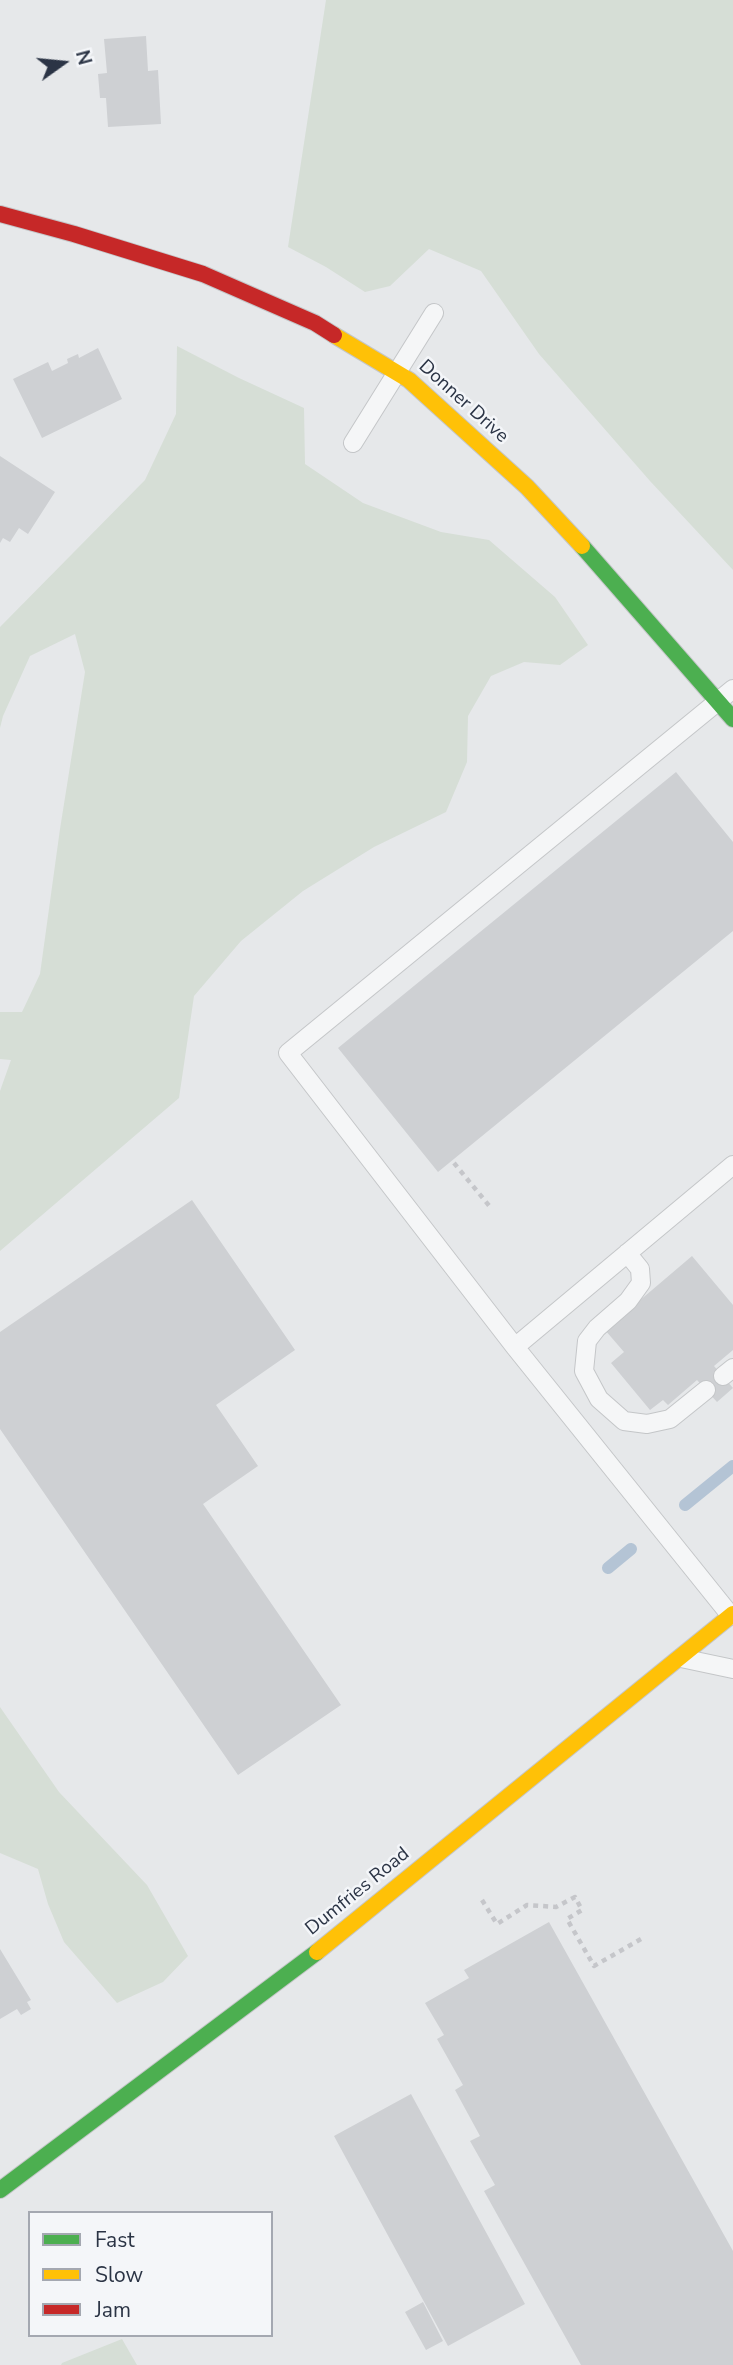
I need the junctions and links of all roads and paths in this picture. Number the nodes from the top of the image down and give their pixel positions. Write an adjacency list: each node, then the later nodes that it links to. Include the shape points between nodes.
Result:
1 (0, 214): 3 (main road, Donner Drive, via 203,274 315,323)
2 (434, 313): 3 (lane)
3 (397, 372): 4 (lane); 6 (main road, Donner Drive, via 527,487)
4 (353, 443)
5 (733, 689): 6 (lane)
6 (717, 701): 7 (main road, Donner Drive); 12 (lane, via 288,1053)
7 (733, 719)
8 (454, 1163): 10 (path)
9 (733, 1165): 11 (lane)
10 (491, 1208)
11 (627, 1253): 12 (lane); 13 (lane, via 640,1269 641,1283 587,1341 584,1371 599,1399 624,1421 647,1424 670,1419)
12 (514, 1347): 14 (lane)
13 (706, 1390)
14 (732, 1615): 15 (main road, Dumfries Road)
15 (677, 1658): 16 (lane); 19 (main road, Dumfries Road, via 281,1980)
16 (733, 1670)
17 (482, 1900): 18 (path, via 497,1924 527,1905 556,1907 575,1897 582,1910 567,1919 594,1966)
18 (641, 1939)
19 (0, 2190)

